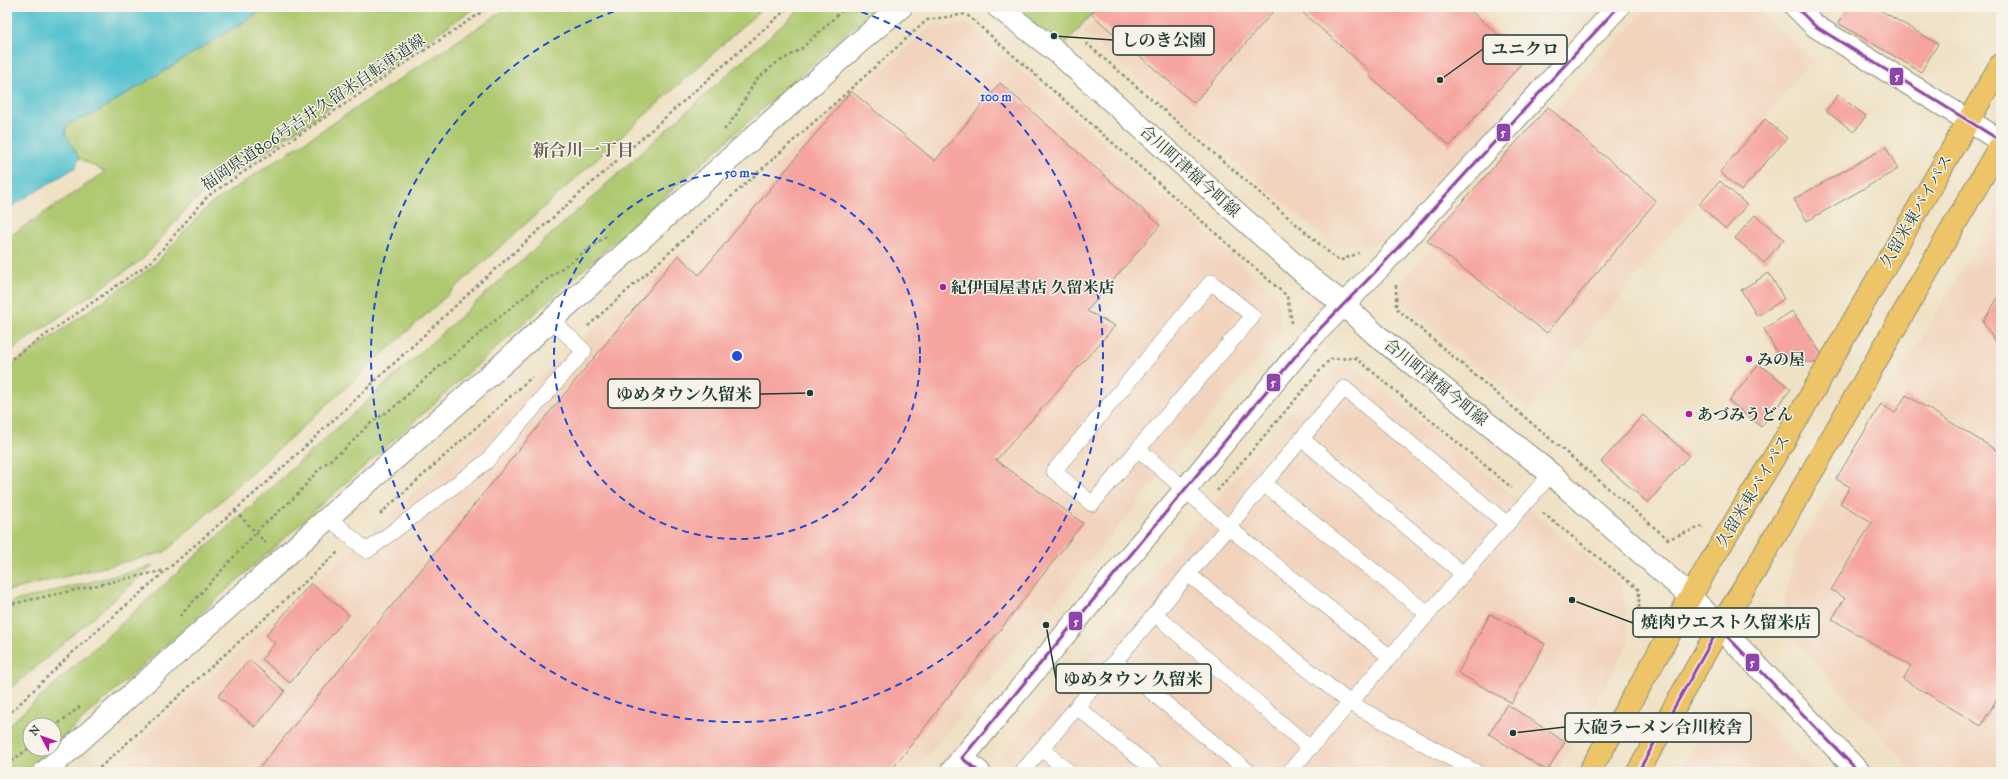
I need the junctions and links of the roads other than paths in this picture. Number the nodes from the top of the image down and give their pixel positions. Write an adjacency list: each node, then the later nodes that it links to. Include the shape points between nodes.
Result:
1 (901, 7): 9 (street)
2 (998, 7): 8 (street, 合川町津福今町線, via 1058,53 1306,275)
3 (1618, 7): 8 (street, via 1381,266)
4 (1796, 7): 6 (street, via 1815,26)
5 (2001, 64): 6 (highway, 久留米東バイパス)
6 (1968, 121): 7 (street); 20 (highway, 久留米東バイパス, via 1796,421)
7 (2001, 142): 23 (highway, via 1775,536)
8 (1343, 304): 12 (street, 合川町津福今町線, via 1375,334); 14 (street, via 1308,341)
9 (552, 320): 15 (street); 15 (lane, via 584,351 486,462 367,552)
10 (1302, 439): 13 (lane); 16 (lane, via 1344,388); 19 (lane)
11 (1138, 449): 11 (lane, via 1092,504 1054,471 1211,282 1253,316); 14 (lane)
12 (1551, 474): 16 (lane); 20 (street, 合川町津福今町線)
13 (1264, 484): 17 (lane); 22 (lane)
14 (1187, 490): 17 (lane); 30 (street)
15 (328, 517): 31 (street)
16 (1507, 524): 19 (lane)
17 (1228, 527): 18 (lane); 24 (lane)
18 (1188, 574): 21 (lane); 26 (lane)
19 (1463, 574): 22 (lane)
20 (1690, 596): 23 (street, 合川町津福今町線); 39 (highway, 久留米東バイパス)
21 (1155, 614): 25 (lane); 28 (lane)
22 (1428, 614): 24 (lane)
23 (1719, 628): 40 (highway); 41 (street, 合川町津福今町線)
24 (1390, 657): 26 (lane)
25 (1115, 662): 27 (lane); 36 (lane)
26 (1350, 703): 28 (lane); 38 (lane)
27 (1077, 707): 29 (lane); 35 (lane)
28 (1310, 748): 37 (lane)
29 (1042, 749): 33 (lane); 34 (lane)
30 (957, 765): 32 (street)
31 (45, 772)
32 (979, 772)
33 (1022, 772)
34 (1069, 772)
35 (1156, 772)
36 (1249, 772)
37 (1289, 772)
38 (1476, 772)
39 (1589, 772)
40 (1638, 772)
41 (1859, 772)

